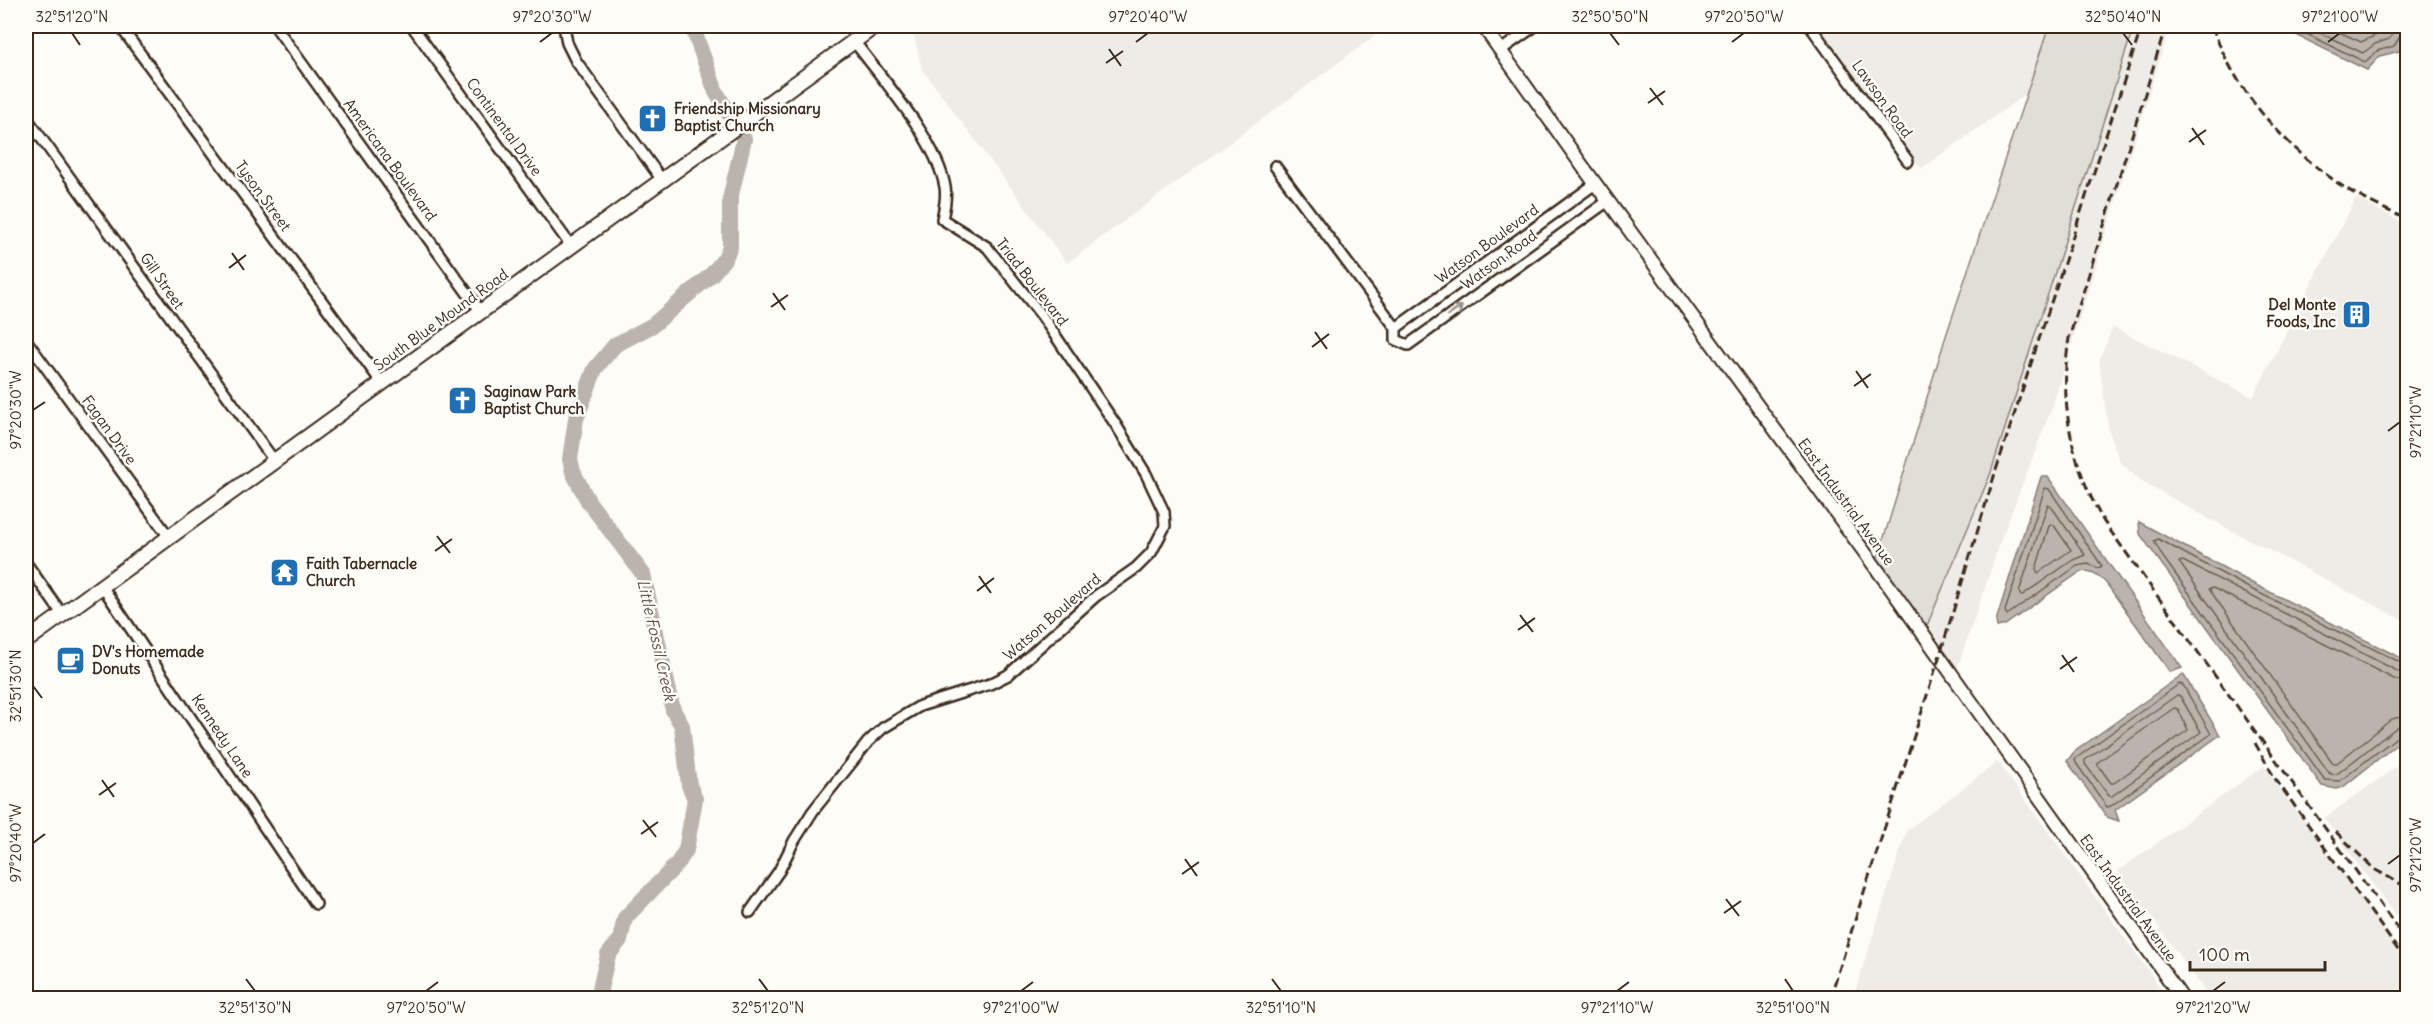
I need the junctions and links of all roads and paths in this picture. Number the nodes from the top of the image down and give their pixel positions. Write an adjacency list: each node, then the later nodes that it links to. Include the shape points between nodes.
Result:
1 (120, 26): 21 (street, Tyson Street)
2 (275, 26): 18 (street, Americana Boulevard)
3 (412, 26): 17 (street, Continental Drive)
4 (564, 26): 14 (street, via 576,61)
5 (875, 26): 9 (main road, South Blue Mound Road)
6 (1483, 26): 10 (street, East Industrial Avenue)
7 (1534, 26): 10 (street)
8 (1810, 26): 12 (street, Lawson Road)
9 (854, 41): 14 (main road, South Blue Mound Road); 23 (street, Triad Boulevard, via 926,141 940,168 945,188 942,219 987,247 1042,316 1146,474 1164,512)
10 (1501, 50): 15 (street, East Industrial Avenue)
11 (26, 117): 22 (street, Gill Street)
12 (1908, 161)
13 (1275, 166): 19 (street)
14 (662, 180): 17 (main road, South Blue Mound Road)
15 (1595, 184): 16 (street, East Industrial Avenue); 19 (street, Watson Boulevard)
16 (1608, 201): 19 (street, Watson Road, one-way to 16, via 1396,340 1408,345); 31 (street, East Industrial Avenue, via 1887,583)
17 (571, 246): 18 (main road, South Blue Mound Road)
18 (481, 312): 21 (main road, South Blue Mound Road)
19 (1396, 328)
20 (26, 340): 24 (street, Fagan Drive)
21 (382, 383): 22 (main road, South Blue Mound Road)
22 (274, 462): 24 (main road, South Blue Mound Road)
23 (1165, 526): 30 (street, Watson Boulevard, via 1151,553 1136,568 1096,596 1008,675 920,706 883,728 813,811)
24 (169, 537): 26 (main road, South Blue Mound Road)
25 (26, 563): 27 (street)
26 (102, 586): 27 (main road, South Blue Mound Road); 29 (street, Kennedy Lane)
27 (62, 614): 28 (main road, South Blue Mound Road)
28 (26, 641)
29 (316, 904)
30 (750, 912)
31 (2182, 999)

